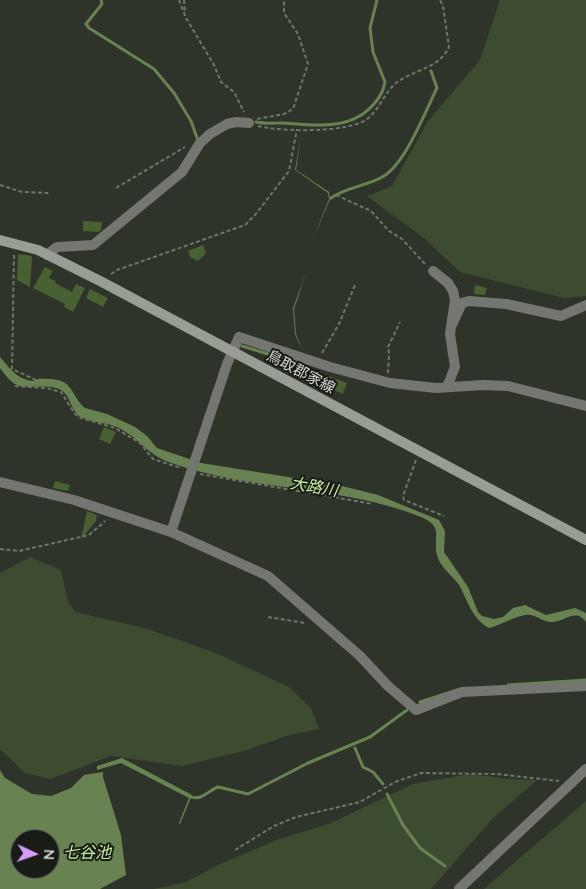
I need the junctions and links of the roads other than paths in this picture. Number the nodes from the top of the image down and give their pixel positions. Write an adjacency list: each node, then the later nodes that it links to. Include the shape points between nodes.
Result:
1 (249, 123): 3 (street, via 227,124)
2 (190, 137): 3 (street)
3 (200, 143): 5 (street, via 182,172 93,245 57,247)
4 (0, 240): 5 (main road, 鳥取郡家線, via 15,242)
5 (47, 255): 9 (main road, 鳥取郡家線)
6 (433, 271): 8 (street, via 454,291)
7 (586, 305): 8 (street, via 561,316 506,304 469,301 462,303)
8 (452, 325): 10 (street, via 450,334 455,367)
9 (232, 353): 10 (street, via 239,337 386,382); 13 (street); 14 (main road, 鳥取郡家線)
10 (447, 387): 11 (street, via 508,386)
11 (586, 406)
12 (0, 482): 13 (street, via 74,500)
13 (171, 532): 15 (street, via 268,576 416,710 462,692)
14 (586, 540)
15 (586, 686)
16 (586, 769): 17 (street)
17 (459, 889)

